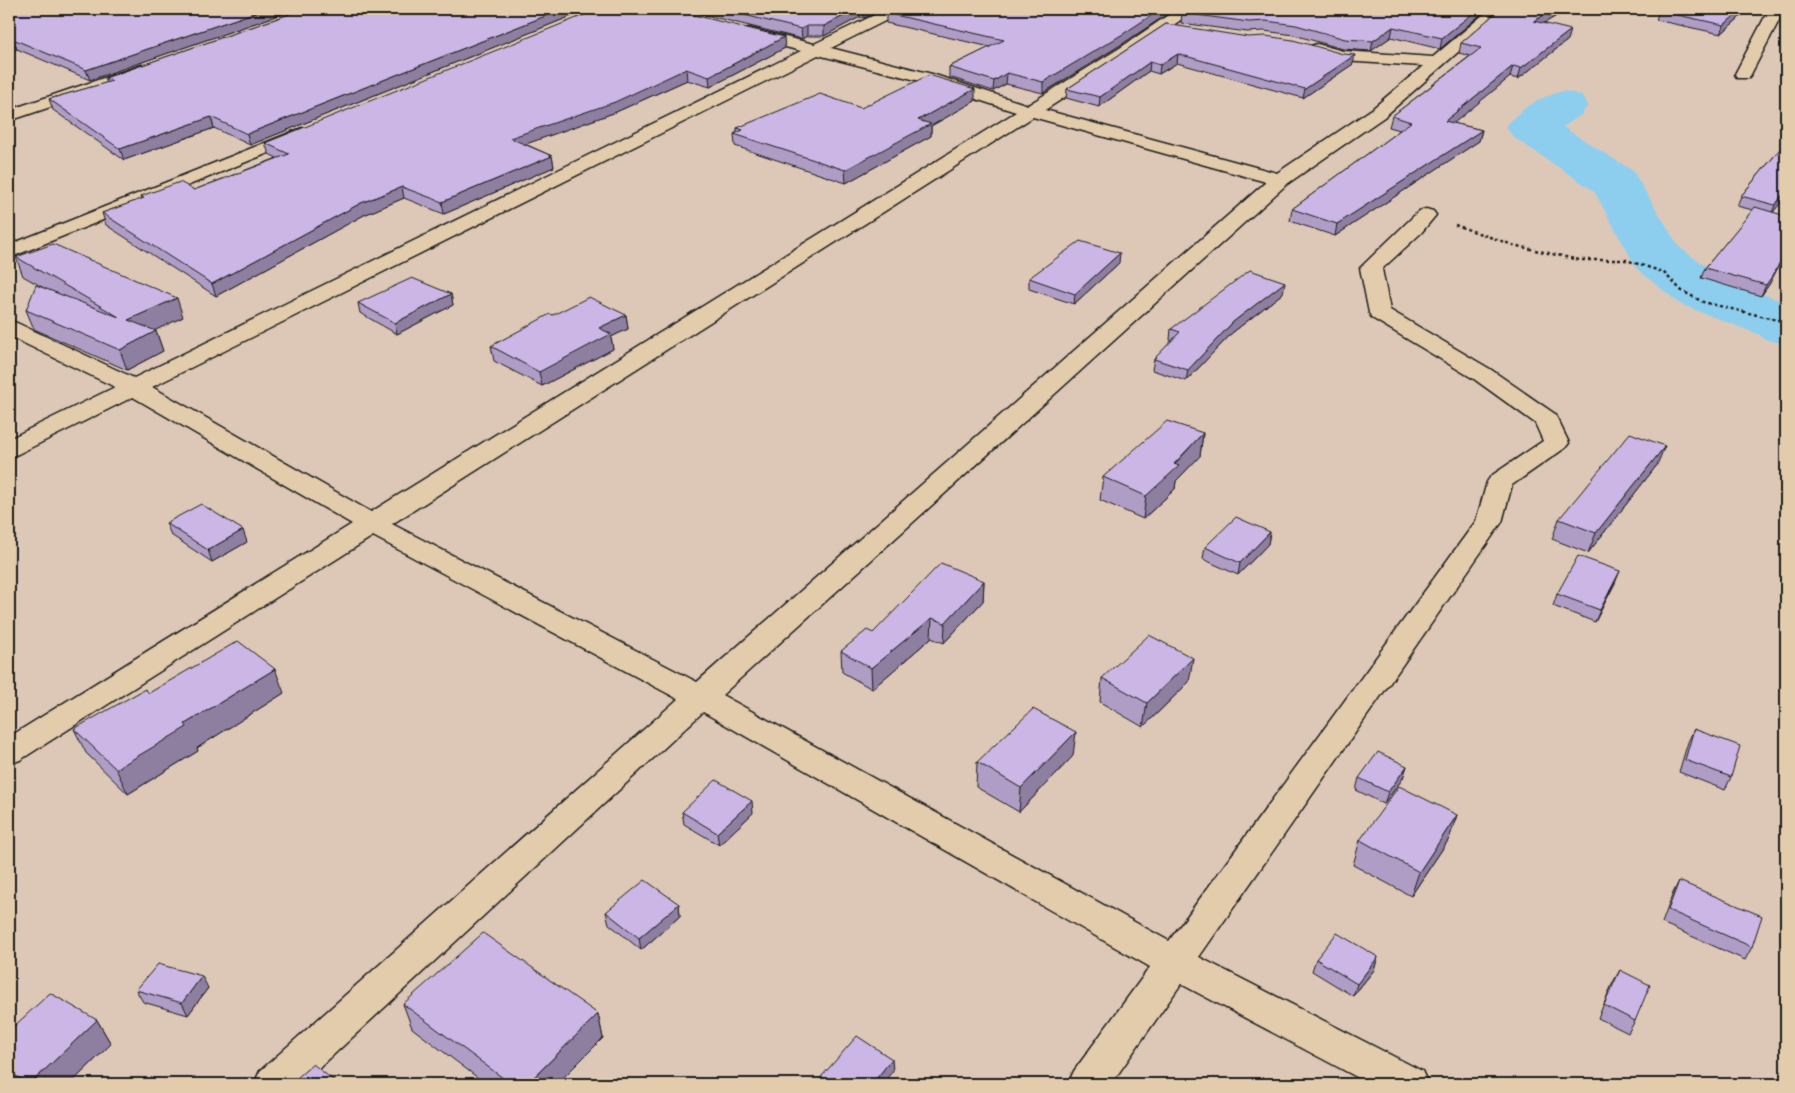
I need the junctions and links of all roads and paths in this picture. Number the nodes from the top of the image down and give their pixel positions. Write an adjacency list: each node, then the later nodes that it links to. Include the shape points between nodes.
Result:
1 (898, 9): 7 (street)
2 (1499, 9): 8 (street)
3 (1777, 9): 10 (street)
4 (1188, 19): 11 (street, via 1129,49)
5 (732, 28): 7 (street)
6 (1304, 45): 8 (street, via 1342,56)
7 (815, 50): 11 (street, via 913,74); 19 (street)
8 (1437, 62): 14 (street, via 1378,113)
9 (157, 64): 12 (street)
10 (1743, 74)
11 (1030, 111): 14 (street); 21 (street)
12 (9, 116)
13 (321, 125): 16 (street)
14 (1280, 180): 22 (street)
15 (1426, 215): 17 (path, via 1513,245 1560,256 1579,260 1626,260 1663,272 1682,291 1703,302); 24 (street, via 1371,268 1380,313 1482,374 1546,419 1556,443 1500,482 1490,522)
16 (9, 252)
17 (1786, 322)
18 (9, 328): 19 (street)
19 (134, 387): 20 (street); 21 (street)
20 (9, 449)
21 (371, 524): 22 (street); 23 (street)
22 (700, 698): 24 (street); 25 (street)
23 (9, 752)
24 (1174, 962): 26 (street); 27 (street)
25 (274, 1084)
26 (1088, 1084)
27 (1408, 1084)

